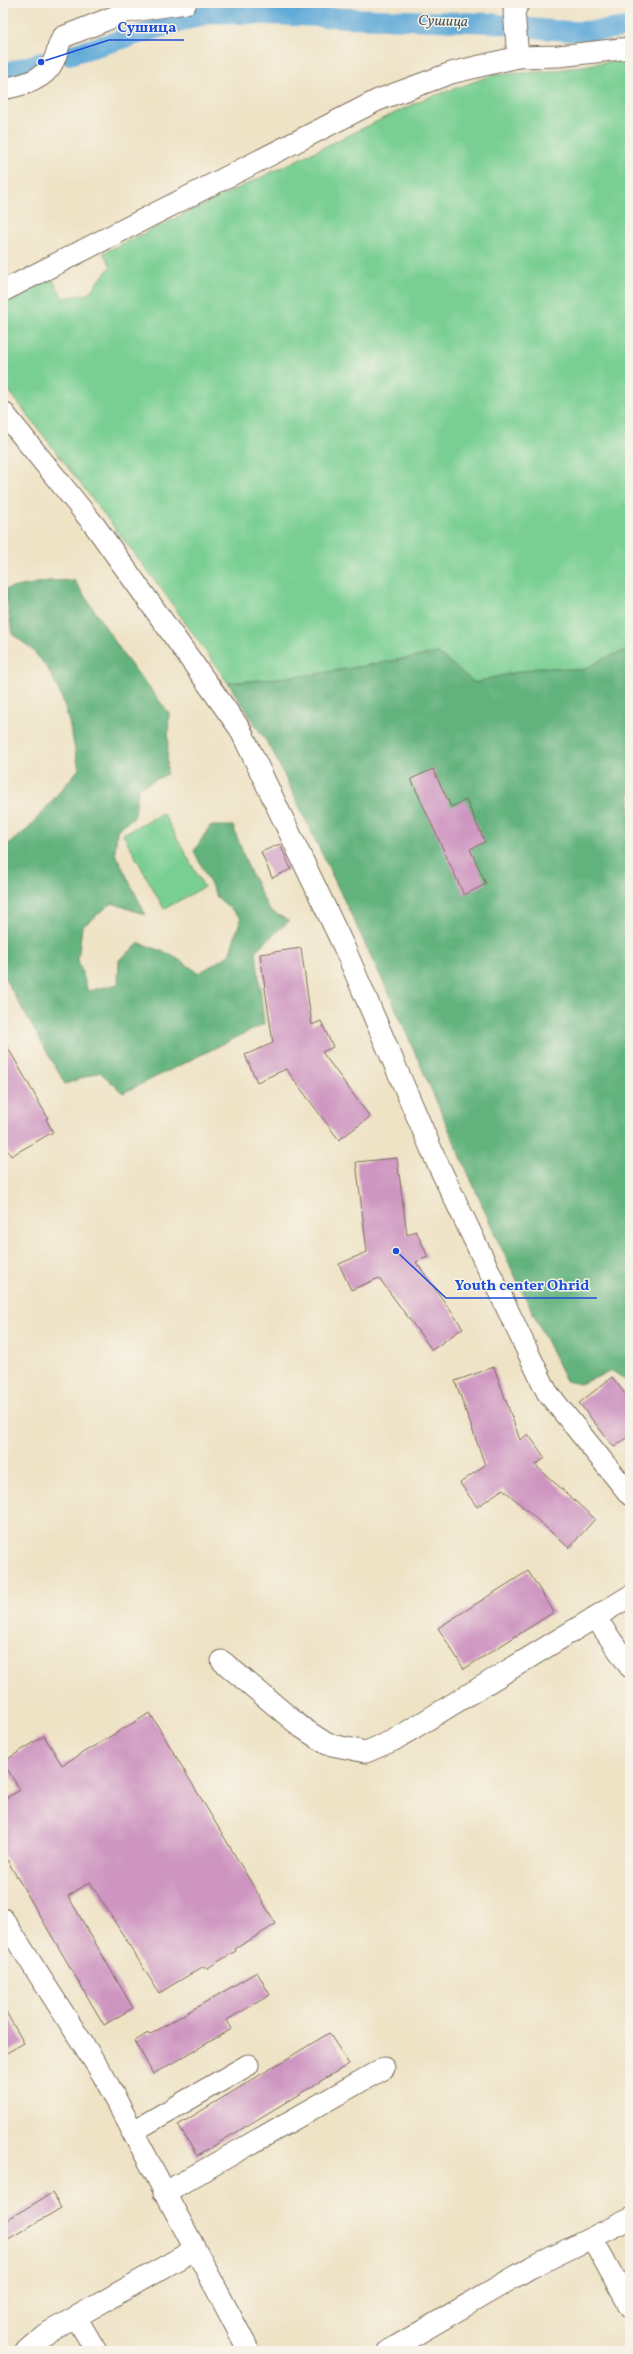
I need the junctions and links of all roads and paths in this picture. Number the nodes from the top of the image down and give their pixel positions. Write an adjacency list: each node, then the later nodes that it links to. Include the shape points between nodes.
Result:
1 (186, 3): 5 (street, via 126,12 63,37 57,45 54,62 44,74 26,84)
2 (516, 7): 4 (street, via 514,33)
3 (630, 48): 4 (street, via 559,56)
4 (518, 56): 6 (street, via 451,73 378,100)
5 (3, 89)
6 (3, 290)
7 (3, 412): 8 (street, via 95,526 240,729 344,947 435,1158 547,1392)
8 (630, 1494)
9 (630, 1596): 10 (street)
10 (595, 1617): 11 (street, via 394,1740 366,1752 327,1744 301,1727); 12 (street)
11 (222, 1661)
12 (630, 1667)
13 (3, 1919): 16 (street, via 103,2075)
14 (248, 2065): 16 (street)
15 (384, 2068): 17 (street)
16 (132, 2132): 17 (street)
17 (164, 2193): 20 (street)
18 (630, 2220): 19 (street)
19 (592, 2238): 21 (street); 26 (street, via 530,2268)
20 (194, 2250): 22 (street); 25 (street)
21 (630, 2307)
22 (76, 2317): 23 (street, via 44,2335); 24 (street)
23 (26, 2351)
24 (96, 2351)
25 (249, 2351)
26 (388, 2351)

